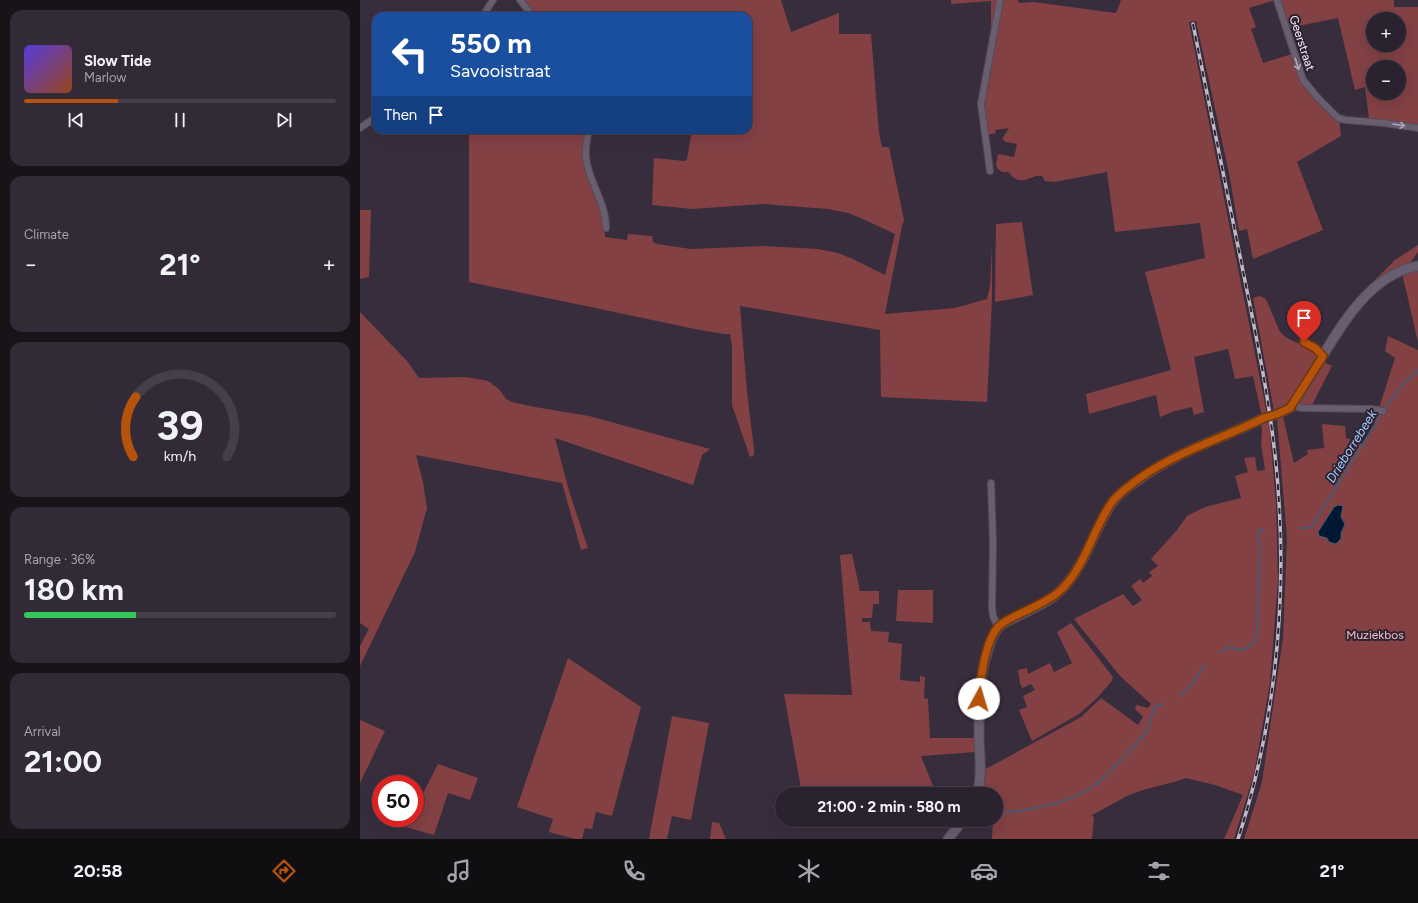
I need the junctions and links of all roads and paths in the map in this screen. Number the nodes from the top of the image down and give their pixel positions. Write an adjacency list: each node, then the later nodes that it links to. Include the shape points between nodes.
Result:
1 (493, 0): 5 (street)
2 (520, 0): 6 (street)
3 (1000, 0): 11 (street, via 981,104)
4 (1277, 0): 9 (street, Geerstraat, one-way to 9, via 1303,80 1338,118)
5 (486, 12)
6 (530, 12)
7 (372, 120): 8 (street)
8 (360, 128)
9 (1418, 128)
10 (588, 134): 12 (street, via 586,158 602,203)
11 (990, 171)
12 (606, 228)
13 (1418, 266): 15 (main road, via 1394,274 1368,294 1350,313)
14 (1304, 342): 15 (street)
15 (1323, 356): 16 (main road)
16 (1293, 405): 17 (street, via 1301,408); 19 (main road, via 1287,410 1170,459 1121,492 1112,502 1076,571 1062,589 1050,599)
17 (1383, 411)
18 (991, 482): 19 (street, via 994,540 992,608)
19 (998, 627): 20 (main road, via 982,670 978,708 980,770)
20 (978, 787)
21 (957, 827): 22 (main road)
22 (948, 839)

